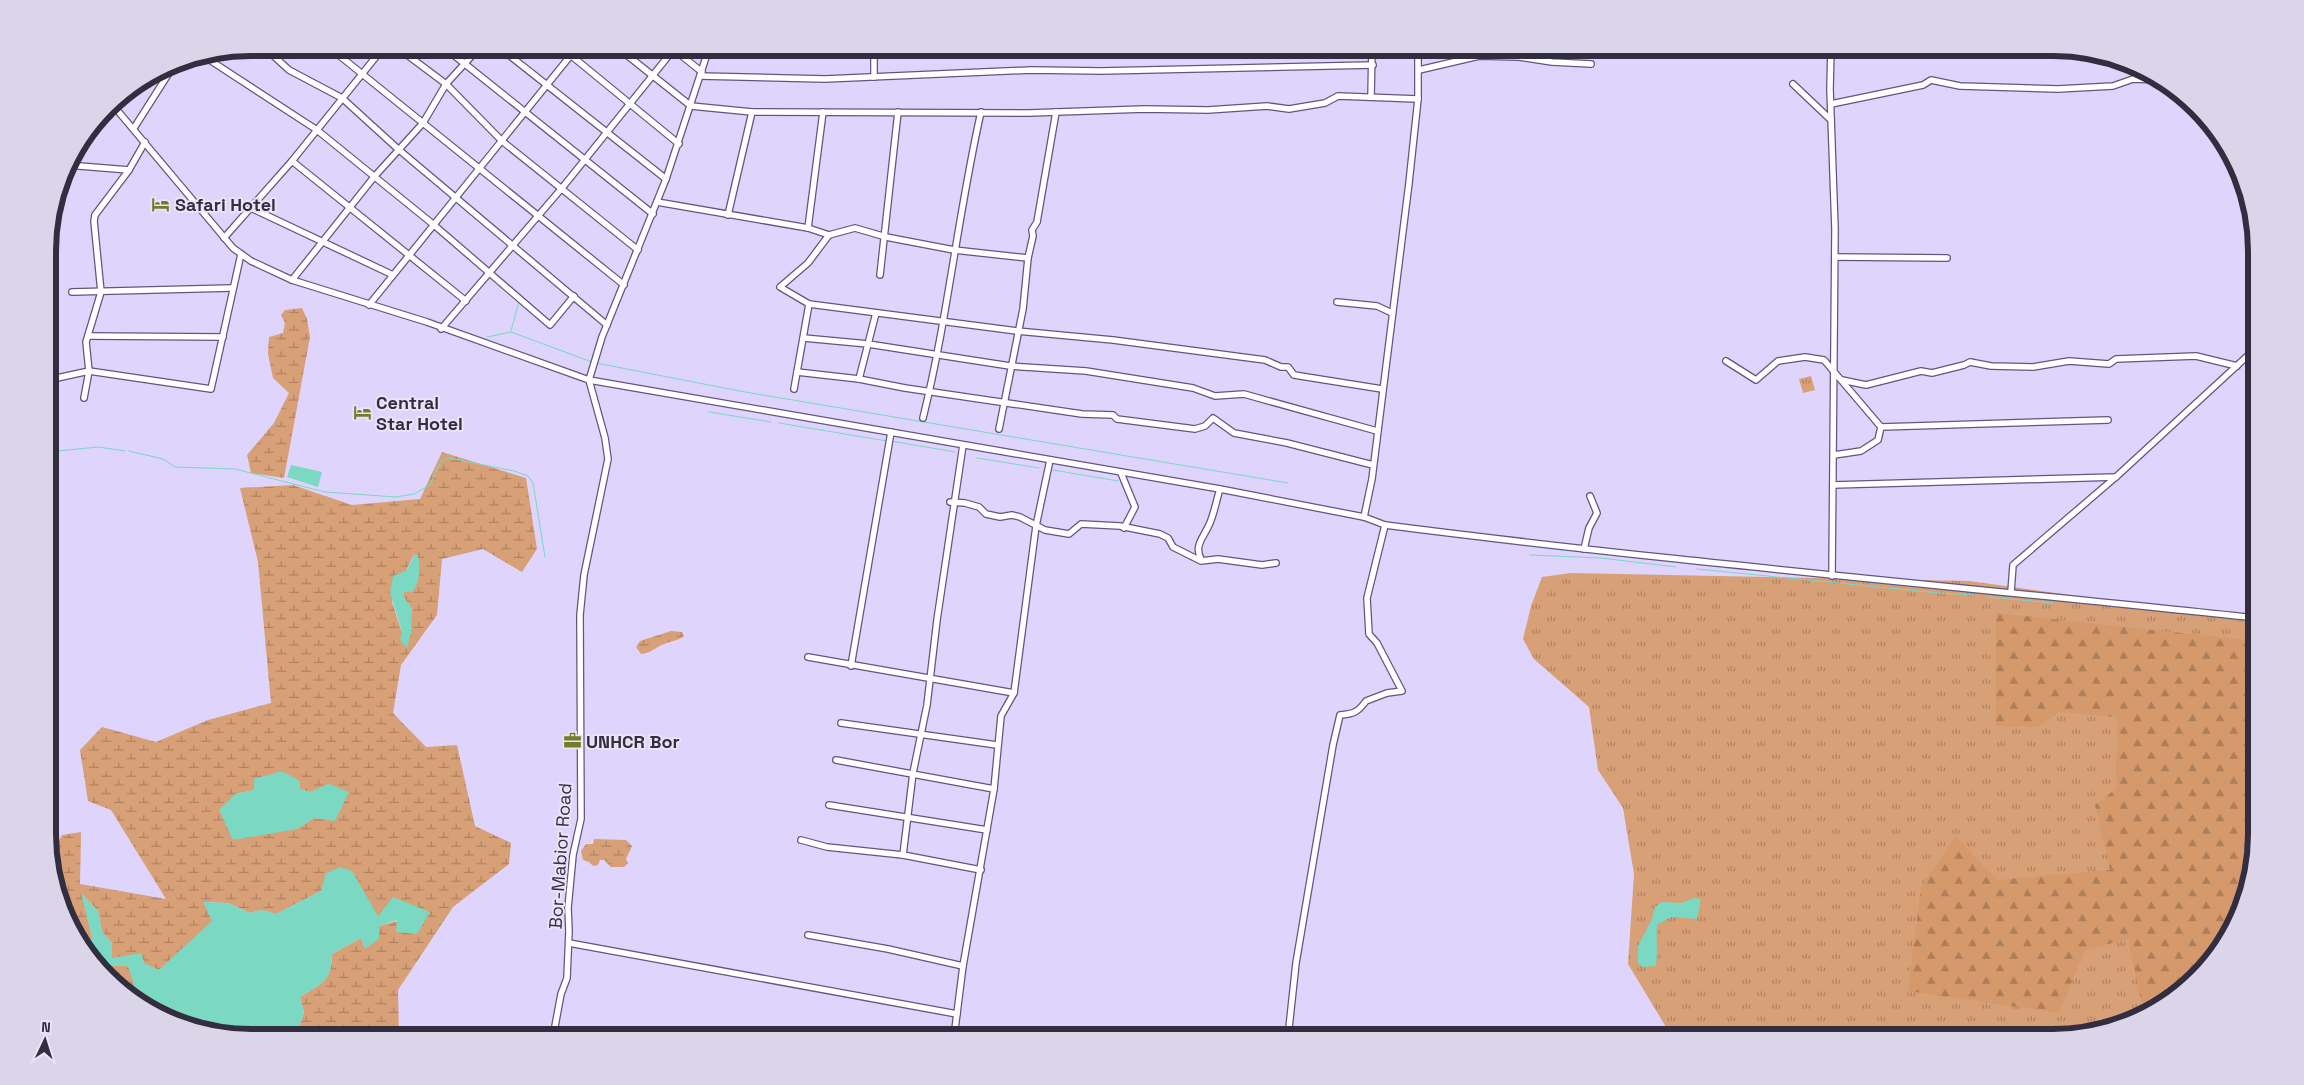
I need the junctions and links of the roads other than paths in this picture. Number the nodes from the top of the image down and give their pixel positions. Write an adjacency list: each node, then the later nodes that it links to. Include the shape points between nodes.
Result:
1 (274, 56): 33 (street, via 289,70)
2 (340, 56): 23 (street)
3 (377, 56): 23 (street)
4 (409, 56): 29 (street)
5 (456, 56): 19 (street)
6 (472, 56): 19 (street)
7 (510, 56): 31 (street)
8 (570, 56): 31 (street)
9 (572, 56): 35 (street)
10 (628, 56): 26 (street)
11 (667, 56): 26 (street)
12 (682, 56): 24 (street)
13 (707, 56): 24 (street)
14 (874, 56): 27 (street)
15 (1372, 56): 21 (street)
16 (1418, 56): 22 (street)
17 (1831, 56): 36 (street)
18 (210, 61): 48 (street)
19 (466, 64): 29 (street); 39 (street)
20 (1591, 64): 22 (street, via 1479,56)
21 (1373, 65): 27 (street, via 1031,70); 32 (street)
22 (1419, 70): 34 (street)
23 (362, 74): 33 (street); 46 (street)
24 (701, 74): 27 (street, via 825,79); 37 (street)
25 (168, 75): 47 (street)
26 (653, 76): 35 (street); 37 (street)
27 (874, 77)
28 (2145, 79): 36 (street, via 2133,79 2113,86 2058,90 1960,86 1931,80 1923,85)
29 (446, 84): 46 (street); 50 (street)
30 (1793, 84): 45 (street)
31 (546, 85): 39 (street); 49 (street)
32 (1371, 96): 34 (street); 44 (street, via 1338,96 1325,103 1289,109 1267,106)
33 (342, 98): 48 (street); 53 (street)
34 (1418, 99): 97 (street)
35 (631, 104): 49 (street); 52 (street)
36 (1831, 104): 45 (street)
37 (691, 106): 40 (street); 52 (street)
38 (117, 110): 47 (street)
39 (526, 112): 50 (street); 54 (street)
40 (752, 112): 41 (street); 67 (street)
41 (823, 112): 42 (street); 70 (street)
42 (898, 112): 43 (street); 72 (street)
43 (981, 112): 44 (street); 77 (street)
44 (1056, 112): 81 (street)
45 (1831, 120): 80 (street)
46 (423, 123): 53 (street); 57 (street)
47 (134, 128): 51 (street)
48 (317, 130): 55 (street); 59 (street)
49 (608, 133): 54 (street); 60 (street)
50 (502, 141): 57 (street); 61 (street)
51 (145, 142): 58 (street); 73 (street)
52 (679, 144): 60 (street)
53 (398, 149): 59 (street); 62 (street)
54 (585, 160): 61 (street); 66 (street)
55 (292, 161): 64 (street); 65 (street)
56 (76, 166): 58 (street)
57 (479, 169): 62 (street); 68 (street)
58 (129, 170): 90 (street, via 94,221)
59 (374, 178): 64 (street); 69 (street)
60 (666, 179): 63 (street)
61 (562, 188): 68 (street); 76 (street)
62 (456, 198): 69 (street); 75 (street)
63 (657, 202): 66 (street); 67 (street)
64 (350, 207): 74 (street); 79 (street)
65 (251, 208): 73 (street); 74 (street)
66 (652, 214): 76 (street)
67 (728, 215): 70 (street)
68 (538, 216): 75 (street); 87 (street)
69 (434, 225): 79 (street); 83 (street)
70 (808, 228): 71 (street)
71 (830, 236): 72 (street, via 855,228); 94 (street, via 808,263 780,287)
72 (886, 237): 77 (street); 84 (street)
73 (224, 238): 78 (street)
74 (322, 243): 85 (street); 86 (street)
75 (513, 246): 83 (street); 91 (street)
76 (638, 250): 87 (street)
77 (954, 250): 81 (street); 98 (street)
78 (240, 254): 86 (street); 88 (street)
79 (409, 256): 85 (street); 92 (street)
80 (1835, 257): 82 (street); 111 (street)
81 (1028, 258): 101 (street, via 1023,309)
82 (1947, 258)
83 (490, 273): 91 (street, via 550,325); 92 (street)
84 (880, 275)
85 (393, 276): 95 (street)
86 (292, 280): 95 (street)
87 (624, 286): 99 (street)
88 (232, 288): 90 (street); 103 (street)
89 (72, 292): 90 (street)
90 (101, 292): 102 (street)
91 (574, 296): 99 (street)
92 (466, 301): 100 (street)
93 (1337, 302): 97 (street, via 1377,306)
94 (809, 304): 96 (street); 104 (street)
95 (369, 305): 100 (street)
96 (876, 313): 98 (street); 105 (street)
97 (1392, 314): 120 (street)
98 (944, 322): 101 (street); 106 (street)
99 (607, 324): 116 (street, via 592,362)
100 (441, 328): 116 (street)
101 (1017, 331): 109 (street); 120 (street, via 1265,360 1288,367 1294,375)
102 (88, 336): 103 (street); 112 (street)
103 (223, 337): 112 (street, via 211,389)
104 (804, 338): 105 (street); 113 (street)
105 (868, 344): 106 (street); 115 (street)
106 (936, 354): 109 (street); 119 (street)
107 (2248, 356): 110 (street)
108 (1726, 361): 111 (street, via 1756,380 1778,361 1797,357 1821,358)
109 (1010, 366): 122 (street); 127 (street, via 1095,372 1193,388 1215,396 1244,394)
110 (2237, 366): 117 (street, via 2196,356 2116,359 2109,364 2069,361 2033,367 1970,362 1866,385); 134 (street)
111 (1834, 370): 117 (street); 130 (street)
112 (89, 371): 114 (street); 121 (street)
113 (797, 372): 115 (street); 118 (street)
114 (56, 378)
115 (859, 379): 119 (street)
116 (589, 380): 128 (street); 166 (street, Bor-Mabior Road, via 608,459 582,599 580,819 568,908)
117 (1842, 380): 125 (street)
118 (794, 389)
119 (930, 390): 122 (street); 123 (street)
120 (1382, 390): 127 (street)
121 (84, 398)
122 (1004, 403): 126 (street); 132 (street, via 1113,415 1117,419 1195,429 1205,426 1212,418 1234,434 1295,445)
123 (922, 418)
124 (2108, 420): 125 (street)
125 (1881, 427): 130 (street, via 1878,440 1862,451)
126 (999, 429)
127 (1377, 431): 132 (street)
128 (891, 432): 129 (street); 150 (street)
129 (964, 445): 131 (street); 138 (street)
130 (1834, 455): 135 (street)
131 (1050, 460): 133 (street); 141 (street)
132 (1373, 465): 139 (street)
133 (1121, 473): 136 (street); 142 (street, via 1135,507)
134 (2117, 476): 135 (street); 147 (street, via 2013,564)
135 (1833, 485): 146 (street)
136 (1220, 489): 139 (street); 144 (street, via 1208,528 1200,538 1198,554)
137 (1590, 496): 143 (street, via 1597,513)
138 (953, 502): 141 (street, via 979,507 986,514 1020,517); 151 (street)
139 (1364, 517): 140 (street)
140 (1384, 525): 143 (street); 171 (street, via 1366,598 1369,634 1402,691 1366,701 1356,714 1340,716 1321,809 1296,962)
141 (1036, 526): 142 (street, via 1069,534 1081,524); 152 (street)
142 (1124, 528): 144 (street, via 1160,534 1168,538 1173,547)
143 (1584, 549): 146 (street)
144 (1201, 561): 145 (street)
145 (1276, 563)
146 (1832, 576): 147 (street)
147 (2011, 592): 148 (street)
148 (2248, 617)
149 (808, 657): 150 (street)
150 (851, 666): 151 (street)
151 (931, 680): 152 (street); 154 (street)
152 (1014, 693): 155 (street, via 1001,716)
153 (841, 723): 154 (street)
154 (922, 733): 155 (street); 157 (street)
155 (997, 745): 158 (street)
156 (836, 760): 157 (street)
157 (913, 773): 158 (street); 160 (street)
158 (994, 789): 161 (street)
159 (829, 805): 160 (street)
160 (909, 818): 161 (street); 163 (street)
161 (987, 830): 164 (street)
162 (802, 840): 163 (street, via 827,847)
163 (903, 856): 164 (street)
164 (981, 870): 167 (street)
165 (808, 935): 167 (street)
166 (569, 943): 168 (street); 169 (street, Bor-Mabior Road, via 567,978)
167 (963, 966): 168 (street)
168 (957, 1014): 170 (street)
169 (554, 1029)
170 (955, 1029)
171 (1289, 1029)

